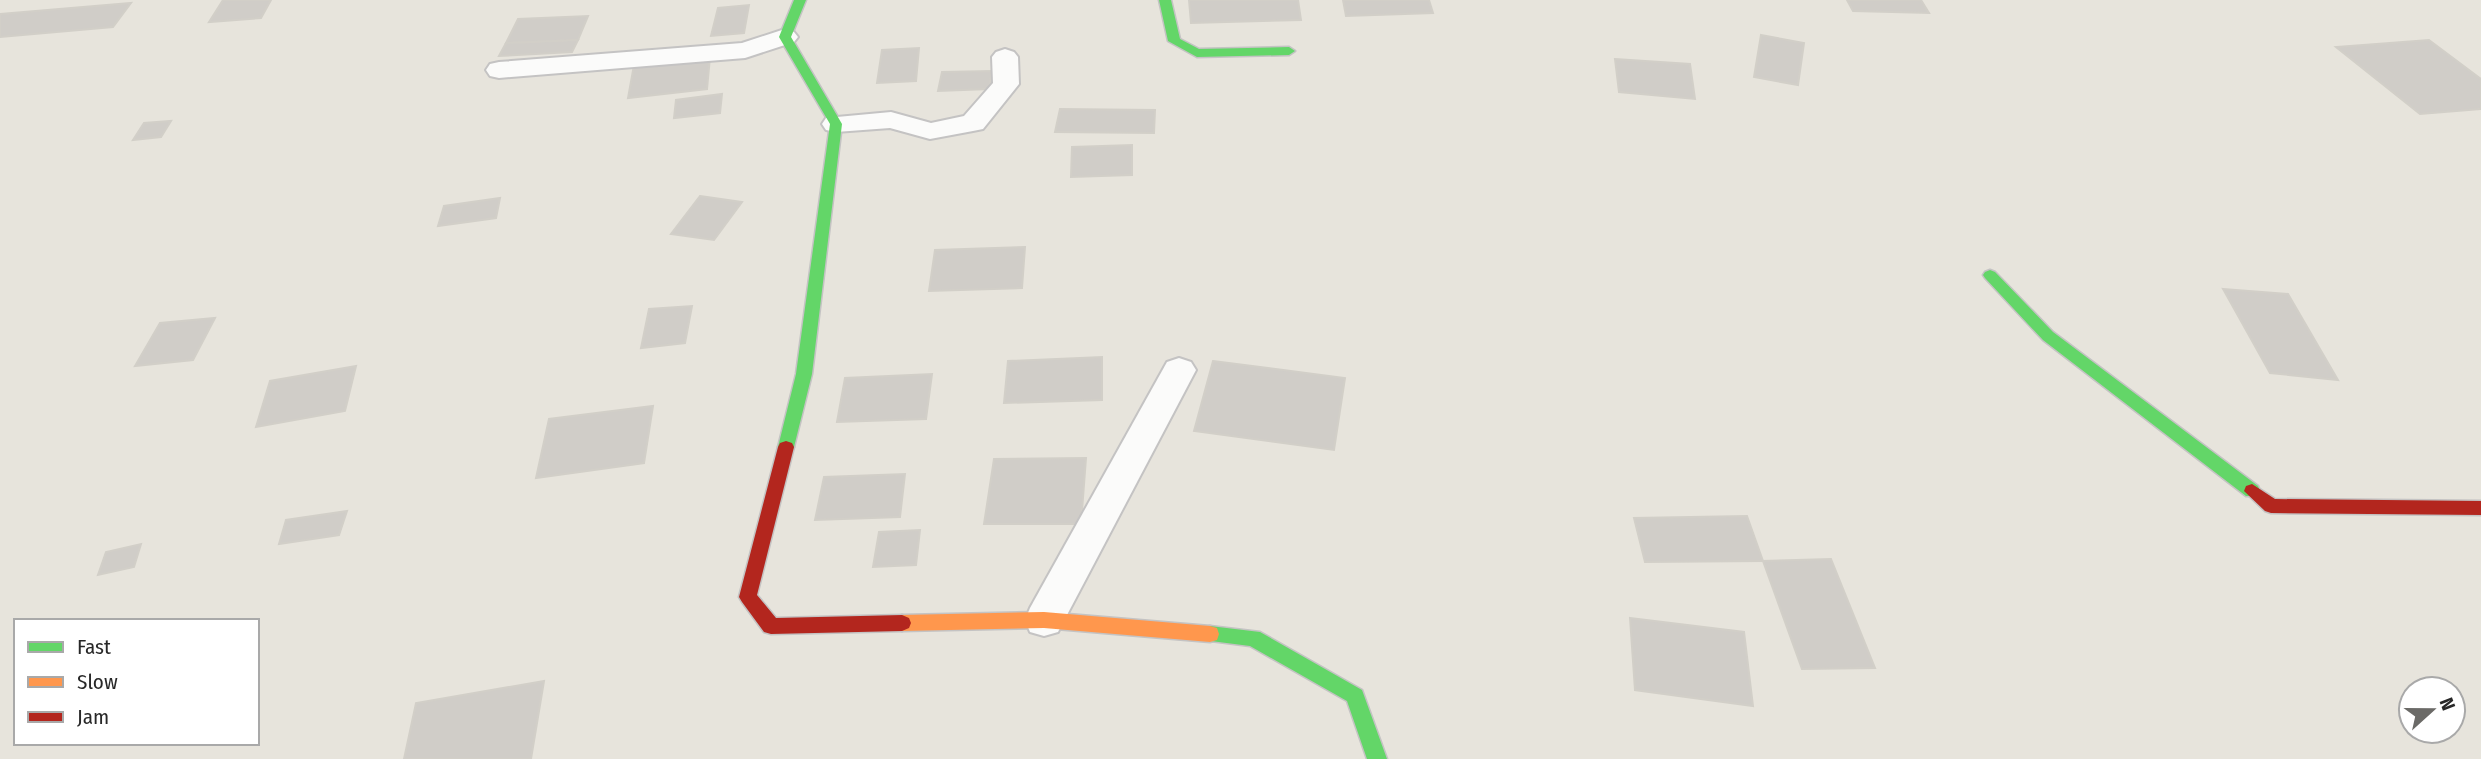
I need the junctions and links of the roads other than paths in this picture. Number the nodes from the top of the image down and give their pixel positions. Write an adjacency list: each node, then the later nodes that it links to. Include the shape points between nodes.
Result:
1 (800, 0): 3 (street)
2 (1165, 0): 4 (street, via 1174,41 1197,53)
3 (785, 37): 6 (lane, via 745,50); 7 (street)
4 (1289, 51)
5 (1005, 57): 7 (lane, via 1006,84 973,123 930,131 891,120)
6 (499, 70)
7 (836, 124): 11 (street, via 804,374 748,597 771,626)
8 (1990, 275): 10 (street, via 2048,336 2271,506)
9 (1179, 370): 11 (lane)
10 (2481, 508)
11 (1044, 620): 12 (street, via 1254,638 1355,696)
12 (1377, 759)

